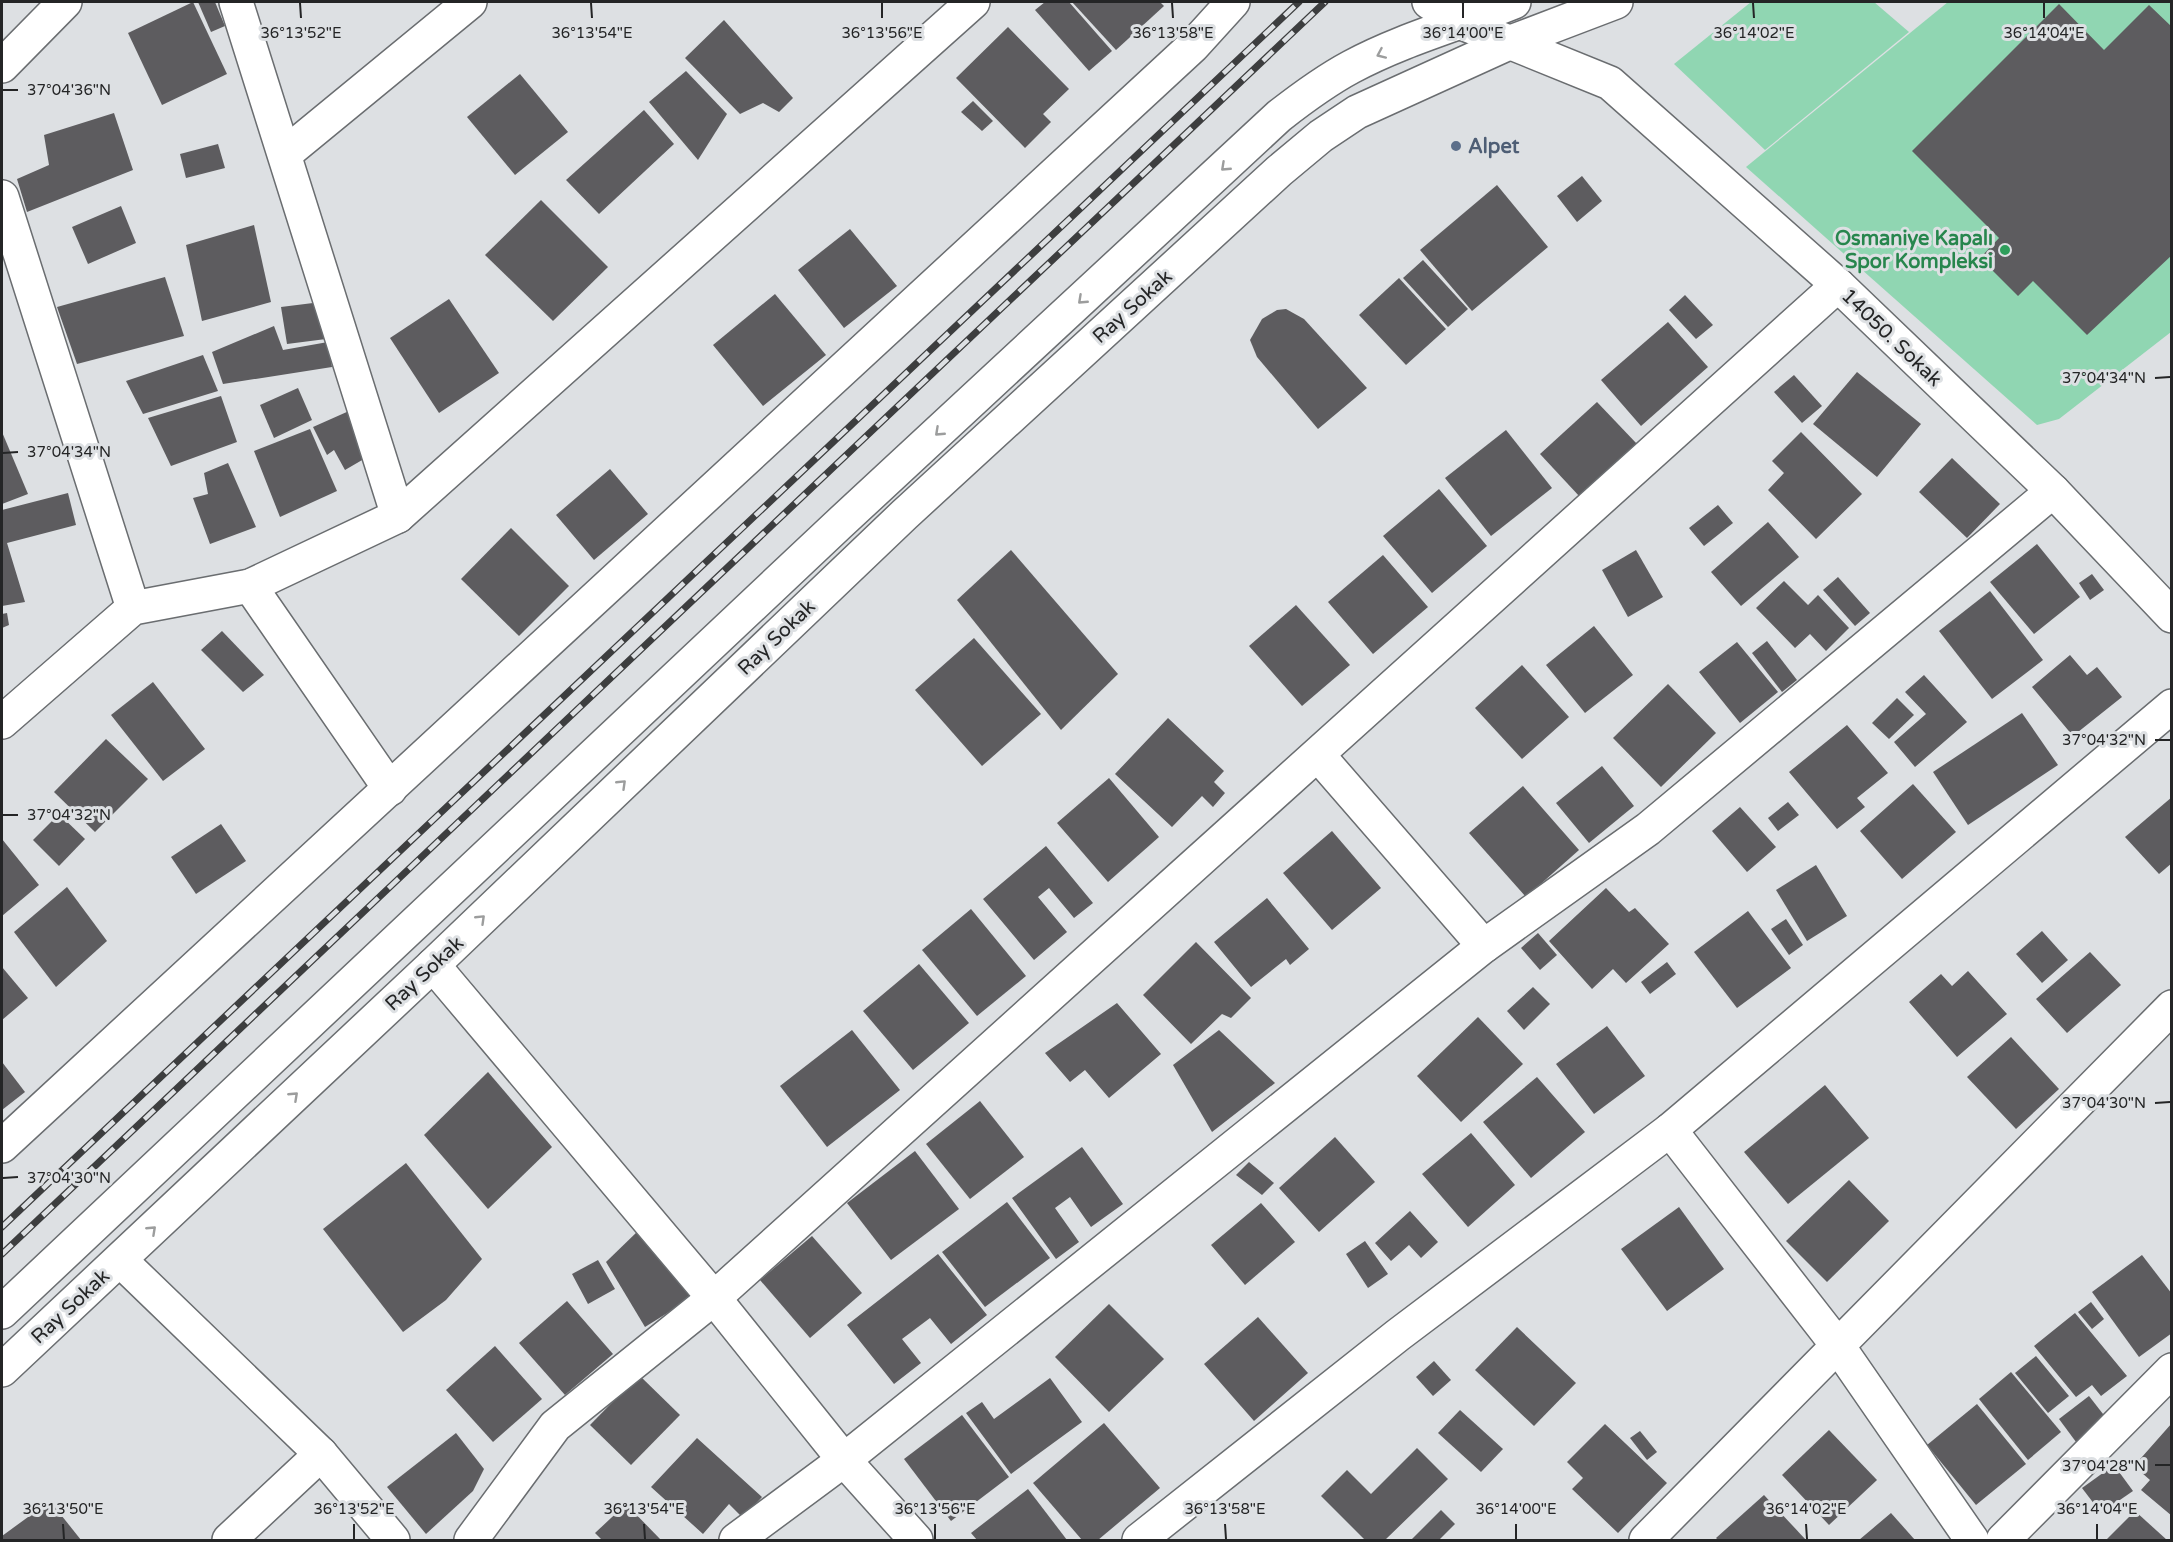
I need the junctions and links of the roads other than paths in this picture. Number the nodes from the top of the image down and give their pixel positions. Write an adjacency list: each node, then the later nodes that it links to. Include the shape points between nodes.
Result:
1 (65, 2): 11 (street)
2 (236, 2): 12 (street)
3 (470, 2): 12 (street)
4 (973, 2): 16 (street)
5 (1233, 2): 23 (street, via 1193,46)
6 (1429, 2): 9 (street, 14050. Sokak)
7 (1514, 2): 9 (street)
8 (1616, 2): 10 (street, Ray Sokak)
9 (1462, 23): 10 (street, 14050. Sokak); 31 (street, one-way to 31, via 1353,66 1315,88 1279,117 831,532)
10 (1511, 42): 14 (street, 14050. Sokak, via 1610,83); 25 (street, Ray Sokak, one-way to 10, via 904,515 1279,171 1358,112)
11 (2, 66)
12 (285, 154): 16 (street)
13 (2, 197): 18 (street)
14 (1838, 285): 15 (street, 14050. Sokak); 22 (street)
15 (2053, 491): 19 (street, 14050. Sokak); 24 (street, via 1648,829)
16 (398, 516): 17 (street)
17 (250, 586): 18 (street); 23 (street)
18 (133, 608): 21 (street)
19 (2172, 616)
20 (2172, 706): 27 (street)
21 (2, 722)
22 (1318, 755): 24 (street); 30 (street)
23 (390, 789): 28 (street)
24 (1484, 946): 36 (street)
25 (433, 965): 29 (street, Ray Sokak, one-way to 25); 30 (street)
26 (2172, 1007): 32 (street)
27 (1670, 1130): 32 (street); 42 (street, via 1398,1335)
28 (2, 1146)
29 (120, 1260): 33 (street, Ray Sokak); 35 (street)
30 (714, 1298): 36 (street); 39 (street, via 555,1426)
31 (2, 1312)
32 (1838, 1346): 43 (street); 44 (street)
33 (2, 1370)
34 (2172, 1370): 45 (street)
35 (321, 1454): 37 (street); 38 (street)
36 (844, 1460): 40 (street); 41 (street)
37 (229, 1540)
38 (393, 1540)
39 (471, 1540)
40 (736, 1540)
41 (916, 1540)
42 (1140, 1540)
43 (1646, 1540)
44 (1972, 1540)
45 (2002, 1540)

